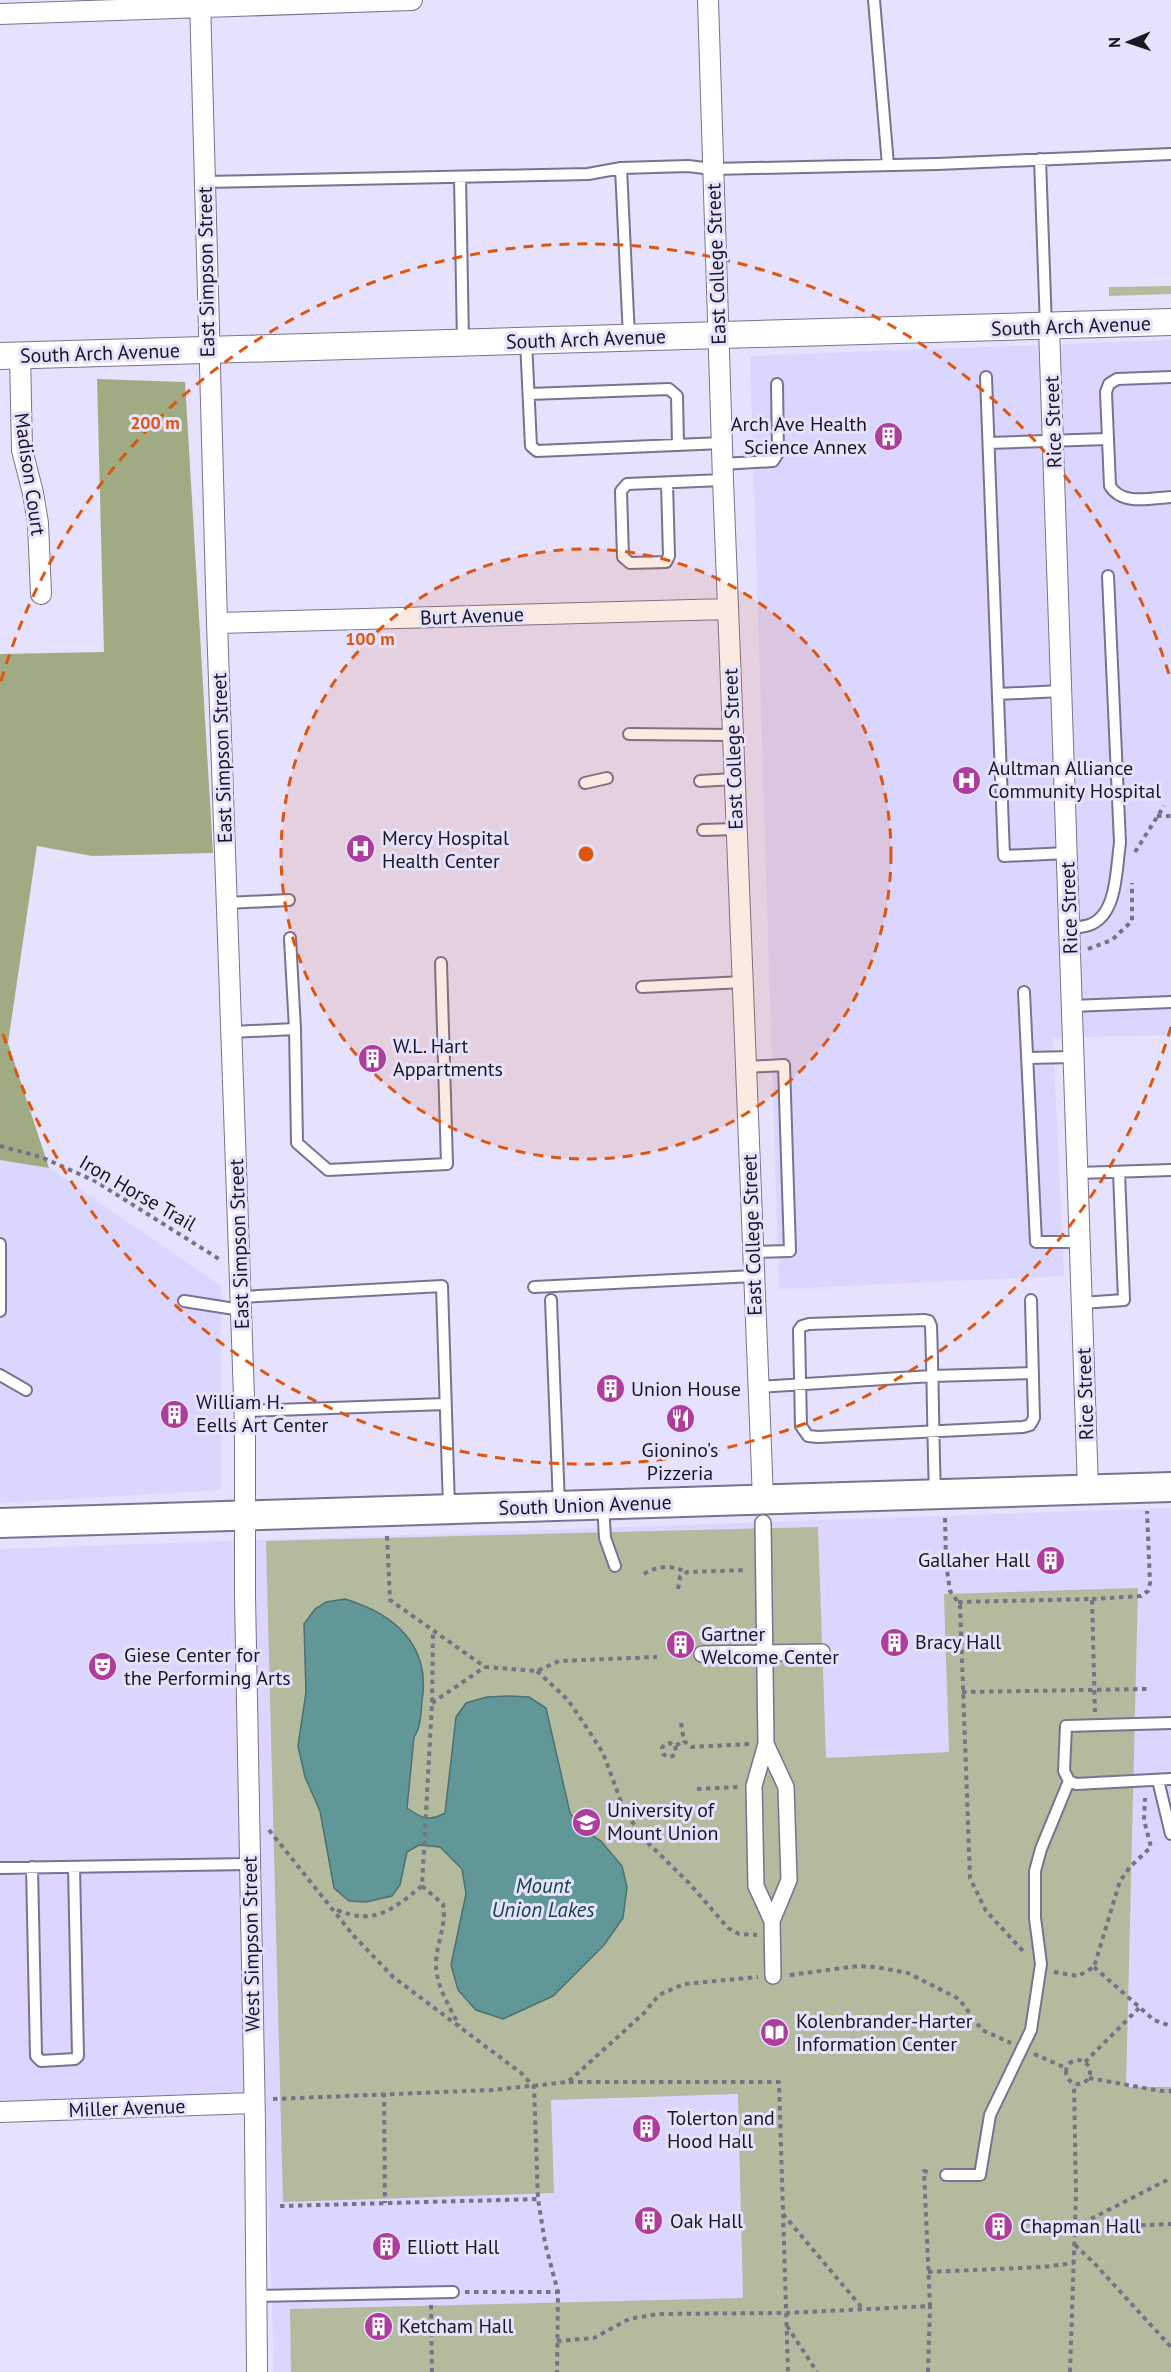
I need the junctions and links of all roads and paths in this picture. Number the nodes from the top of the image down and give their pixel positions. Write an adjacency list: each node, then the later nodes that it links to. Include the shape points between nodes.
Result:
1 (412, 0): 4 (street)
2 (708, 0): 10 (street, East College Street)
3 (874, 0): 8 (lane)
4 (200, 4): 5 (street); 12 (street, East Simpson Street)
5 (0, 14)
6 (1171, 154): 7 (lane)
7 (1040, 159): 8 (lane); 14 (lane)
8 (888, 165): 10 (lane)
9 (621, 168): 10 (lane); 11 (lane, via 588,174); 16 (lane)
10 (713, 169): 15 (street, East College Street)
11 (460, 177): 12 (lane); 18 (lane)
12 (204, 182): 19 (street, East Simpson Street)
13 (1171, 322): 14 (street, South Arch Avenue)
14 (1048, 327): 15 (street, South Arch Avenue); 26 (street, Rice Street)
15 (718, 335): 16 (street, South Arch Avenue); 27 (street, East College Street)
16 (629, 338): 17 (street, South Arch Avenue)
17 (526, 341): 18 (street, South Arch Avenue); 24 (lane)
18 (463, 342): 19 (street, South Arch Avenue)
19 (208, 350): 20 (street, South Arch Avenue); 36 (street, East Simpson Street)
20 (10, 355): 34 (street, Madison Court, via 22,450 38,523)
21 (986, 377): 28 (lane)
22 (1171, 377): 25 (lane, via 1117,379 1109,384)
23 (777, 384): 30 (lane, via 778,453 773,461)
24 (529, 394): 29 (lane, via 669,389 677,396); 29 (lane, via 531,446 537,451)
25 (1107, 439): 26 (lane); 32 (lane, via 1114,494 1123,498)
26 (1053, 441): 28 (lane); 37 (street, Rice Street)
27 (722, 443): 29 (lane); 30 (street, East College Street)
28 (989, 443): 38 (lane)
29 (678, 445)
30 (723, 472): 31 (lane); 35 (street, East College Street)
31 (668, 483): 31 (lane, via 627,484 621,491 623,557 630,563 666,562 669,556)
32 (1171, 497)
33 (1108, 576): 52 (lane, via 1120,843 1107,911 1090,924)
34 (41, 594)
35 (728, 609): 36 (street, Burt Avenue); 40 (street, East College Street)
36 (217, 623): 51 (street, East Simpson Street)
37 (1061, 691): 38 (lane); 49 (street, Rice Street)
38 (998, 694): 49 (lane, via 1004,856)
39 (629, 735): 40 (lane)
40 (733, 735): 42 (street, East College Street)
41 (607, 778): 44 (lane)
42 (735, 779): 43 (lane); 47 (street, East College Street)
43 (700, 781)
44 (585, 783)
45 (1156, 816): 46 (path)
46 (1171, 816)
47 (736, 828): 48 (lane); 55 (street, East College Street)
48 (703, 830)
49 (1067, 854): 52 (street, Rice Street)
50 (289, 900): 51 (lane)
51 (227, 903): 61 (street, East Simpson Street)
52 (1069, 928): 59 (street, Rice Street)
53 (290, 938): 60 (lane)
54 (441, 963): 60 (lane, via 447,1164 328,1170 297,1143)
55 (743, 982): 56 (lane); 64 (street, East College Street)
56 (642, 987)
57 (1024, 992): 63 (lane)
58 (1171, 1002): 59 (lane)
59 (1072, 1006): 62 (street, Rice Street)
60 (295, 1029): 61 (lane)
61 (232, 1032): 79 (street, East Simpson Street)
62 (1074, 1057): 63 (lane); 68 (street, Rice Street)
63 (1027, 1058): 69 (lane, via 1036,1242)
64 (746, 1067): 71 (street, East College Street); 71 (lane, via 784,1065 785,1088 790,1251)
65 (0, 1146): 72 (path, Iron Horse Trail, via 41,1157 95,1181)
66 (1171, 1170): 67 (lane)
67 (1119, 1172): 68 (lane); 78 (lane, via 1124,1300)
68 (1078, 1173): 69 (street, Rice Street)
69 (1080, 1242): 78 (street, Rice Street)
70 (0, 1244): 80 (lane)
71 (753, 1252): 73 (street, East College Street)
72 (223, 1261)
73 (754, 1276): 74 (lane); 85 (street, East College Street)
74 (534, 1287)
75 (551, 1300): 93 (lane)
76 (1031, 1300): 81 (lane)
77 (184, 1301): 79 (lane)
78 (1082, 1303): 91 (street, Rice Street)
79 (241, 1304): 87 (lane, via 442,1286); 88 (street, East Simpson Street)
80 (0, 1311)
81 (1033, 1373): 83 (lane); 89 (lane, via 1034,1418 1030,1425)
82 (0, 1375): 86 (lane)
83 (932, 1376): 84 (lane); 84 (lane, via 928,1320 809,1324 802,1326 798,1335); 89 (lane)
84 (799, 1383): 85 (lane); 89 (lane, via 801,1426 808,1436)
85 (758, 1387): 96 (street, East College Street)
86 (26, 1390)
87 (445, 1404): 88 (lane); 95 (lane)
88 (244, 1411): 98 (street, East Simpson Street)
89 (934, 1430): 94 (lane)
90 (1171, 1487): 91 (main road, South Union Avenue)
91 (1088, 1489): 94 (main road, South Union Avenue)
92 (603, 1504): 93 (main road, South Union Avenue); 96 (main road, South Union Avenue); 101 (lane, via 605,1538)
93 (559, 1506): 95 (main road, South Union Avenue)
94 (940, 1506): 96 (main road, South Union Avenue); 107 (path, via 950,1591)
95 (449, 1509): 98 (main road, South Union Avenue)
96 (763, 1511): 102 (street)
97 (1147, 1511): 106 (path, via 1148,1591 1141,1596)
98 (246, 1516): 99 (main road, South Union Avenue); 131 (street, West Simpson Street)
99 (0, 1523)
100 (387, 1536): 108 (path, via 390,1600)
101 (615, 1566)
102 (764, 1569): 103 (path); 110 (street)
103 (687, 1572): 104 (path, via 664,1566); 105 (path, via 680,1577)
104 (644, 1574)
105 (678, 1589)
106 (1092, 1599): 107 (path); 116 (path)
107 (958, 1602): 117 (path)
108 (433, 1632): 113 (path); 118 (path)
109 (822, 1652): 110 (street)
110 (765, 1653): 111 (street); 123 (street)
111 (702, 1654)
112 (657, 1657): 114 (path, via 559,1661)
113 (485, 1667): 114 (path); 118 (path)
114 (537, 1671): 139 (path, via 568,1701 603,1753 622,1807 642,1837 728,1928 739,1934)
115 (1149, 1689): 116 (path)
116 (1095, 1690): 117 (path); 121 (path)
117 (962, 1692): 140 (path, via 970,1878 986,1911 1022,1950)
118 (432, 1703): 137 (path)
119 (681, 1723): 122 (path)
120 (1171, 1723): 121 (lane)
121 (1095, 1725): 128 (lane, via 1066,1726 1064,1771)
122 (684, 1741): 123 (path, via 691,1747); 124 (path)
123 (766, 1744): 129 (street); 139 (street, via 786,1787 788,1833 789,1880)
124 (675, 1746)
125 (1171, 1779): 127 (lane)
126 (1147, 1780): 127 (lane); 128 (lane, via 1077,1784); 141 (path, via 1144,1820 1151,1847 1120,1881)
127 (1158, 1780): 132 (lane)
128 (1069, 1781): 140 (lane, via 1035,1871 1035,1918)
129 (754, 1786): 130 (path); 139 (street, via 756,1886)
130 (697, 1789)
131 (249, 1827): 133 (street, West Simpson Street); 138 (path, via 267,1828)
132 (1171, 1834)
133 (249, 1864): 135 (lane); 156 (street, West Simpson Street)
134 (33, 1867): 135 (lane); 135 (lane, via 36,2056 41,2061 69,2061 78,2056); 136 (lane)
135 (74, 1867)
136 (0, 1868)
137 (422, 1886): 138 (path, via 390,1912 366,1916); 145 (path, via 443,1904 446,1916 436,1963 438,1983)
138 (334, 1909): 145 (path, via 393,1977)
139 (772, 1929): 142 (street)
140 (1041, 1964): 141 (path, via 1056,1973 1078,1976); 146 (lane, via 1031,2030)
141 (1094, 1967): 143 (path)
142 (773, 1976): 146 (path, via 858,1966 908,1973 959,2000 982,2030); 150 (path, via 684,1984 659,1995)
143 (1139, 2008): 144 (path, via 1154,2020); 147 (path)
144 (1171, 2026)
145 (459, 2027): 152 (path)
146 (1022, 2048): 148 (path); 159 (lane, via 990,2115 980,2175)
147 (1085, 2062): 148 (path, via 1074,2060); 149 (path)
148 (1066, 2068): 151 (path, via 1067,2078)
149 (1089, 2078): 151 (path, via 1080,2085); 153 (path)
150 (568, 2082): 152 (path); 164 (path, via 779,2082)
151 (1074, 2084): 166 (path)
152 (534, 2087): 154 (path); 161 (path)
153 (1171, 2091)
154 (384, 2093): 155 (path); 162 (path)
155 (273, 2099)
156 (253, 2103): 157 (street, Miller Avenue); 173 (street, West Simpson Street)
157 (0, 2112)
158 (924, 2171): 169 (path)
159 (946, 2175)
160 (1171, 2178): 166 (path)
161 (538, 2199): 162 (path); 171 (path)
162 (385, 2203): 163 (path)
163 (280, 2206)
164 (783, 2214): 175 (path); 176 (path)
165 (1171, 2224): 166 (path)
166 (1075, 2228): 167 (path)
167 (1074, 2244): 168 (path); 179 (path)
168 (1074, 2263): 169 (path); 186 (path)
169 (928, 2272): 174 (path)
170 (453, 2292): 171 (path); 172 (lane)
171 (558, 2292): 178 (path)
172 (430, 2293): 173 (lane); 181 (path)
173 (256, 2296): 180 (street, West Simpson Street)
174 (930, 2306): 175 (path); 185 (path)
175 (864, 2309): 176 (path)
176 (786, 2313): 177 (path); 178 (path, via 658,2314 629,2319 594,2338)
177 (787, 2326): 183 (path); 184 (path)
178 (557, 2341): 182 (path)
179 (1171, 2347)
180 (257, 2372)
181 (432, 2372)
182 (557, 2372)
183 (788, 2372)
184 (817, 2372)
185 (928, 2372)
186 (1070, 2372)

